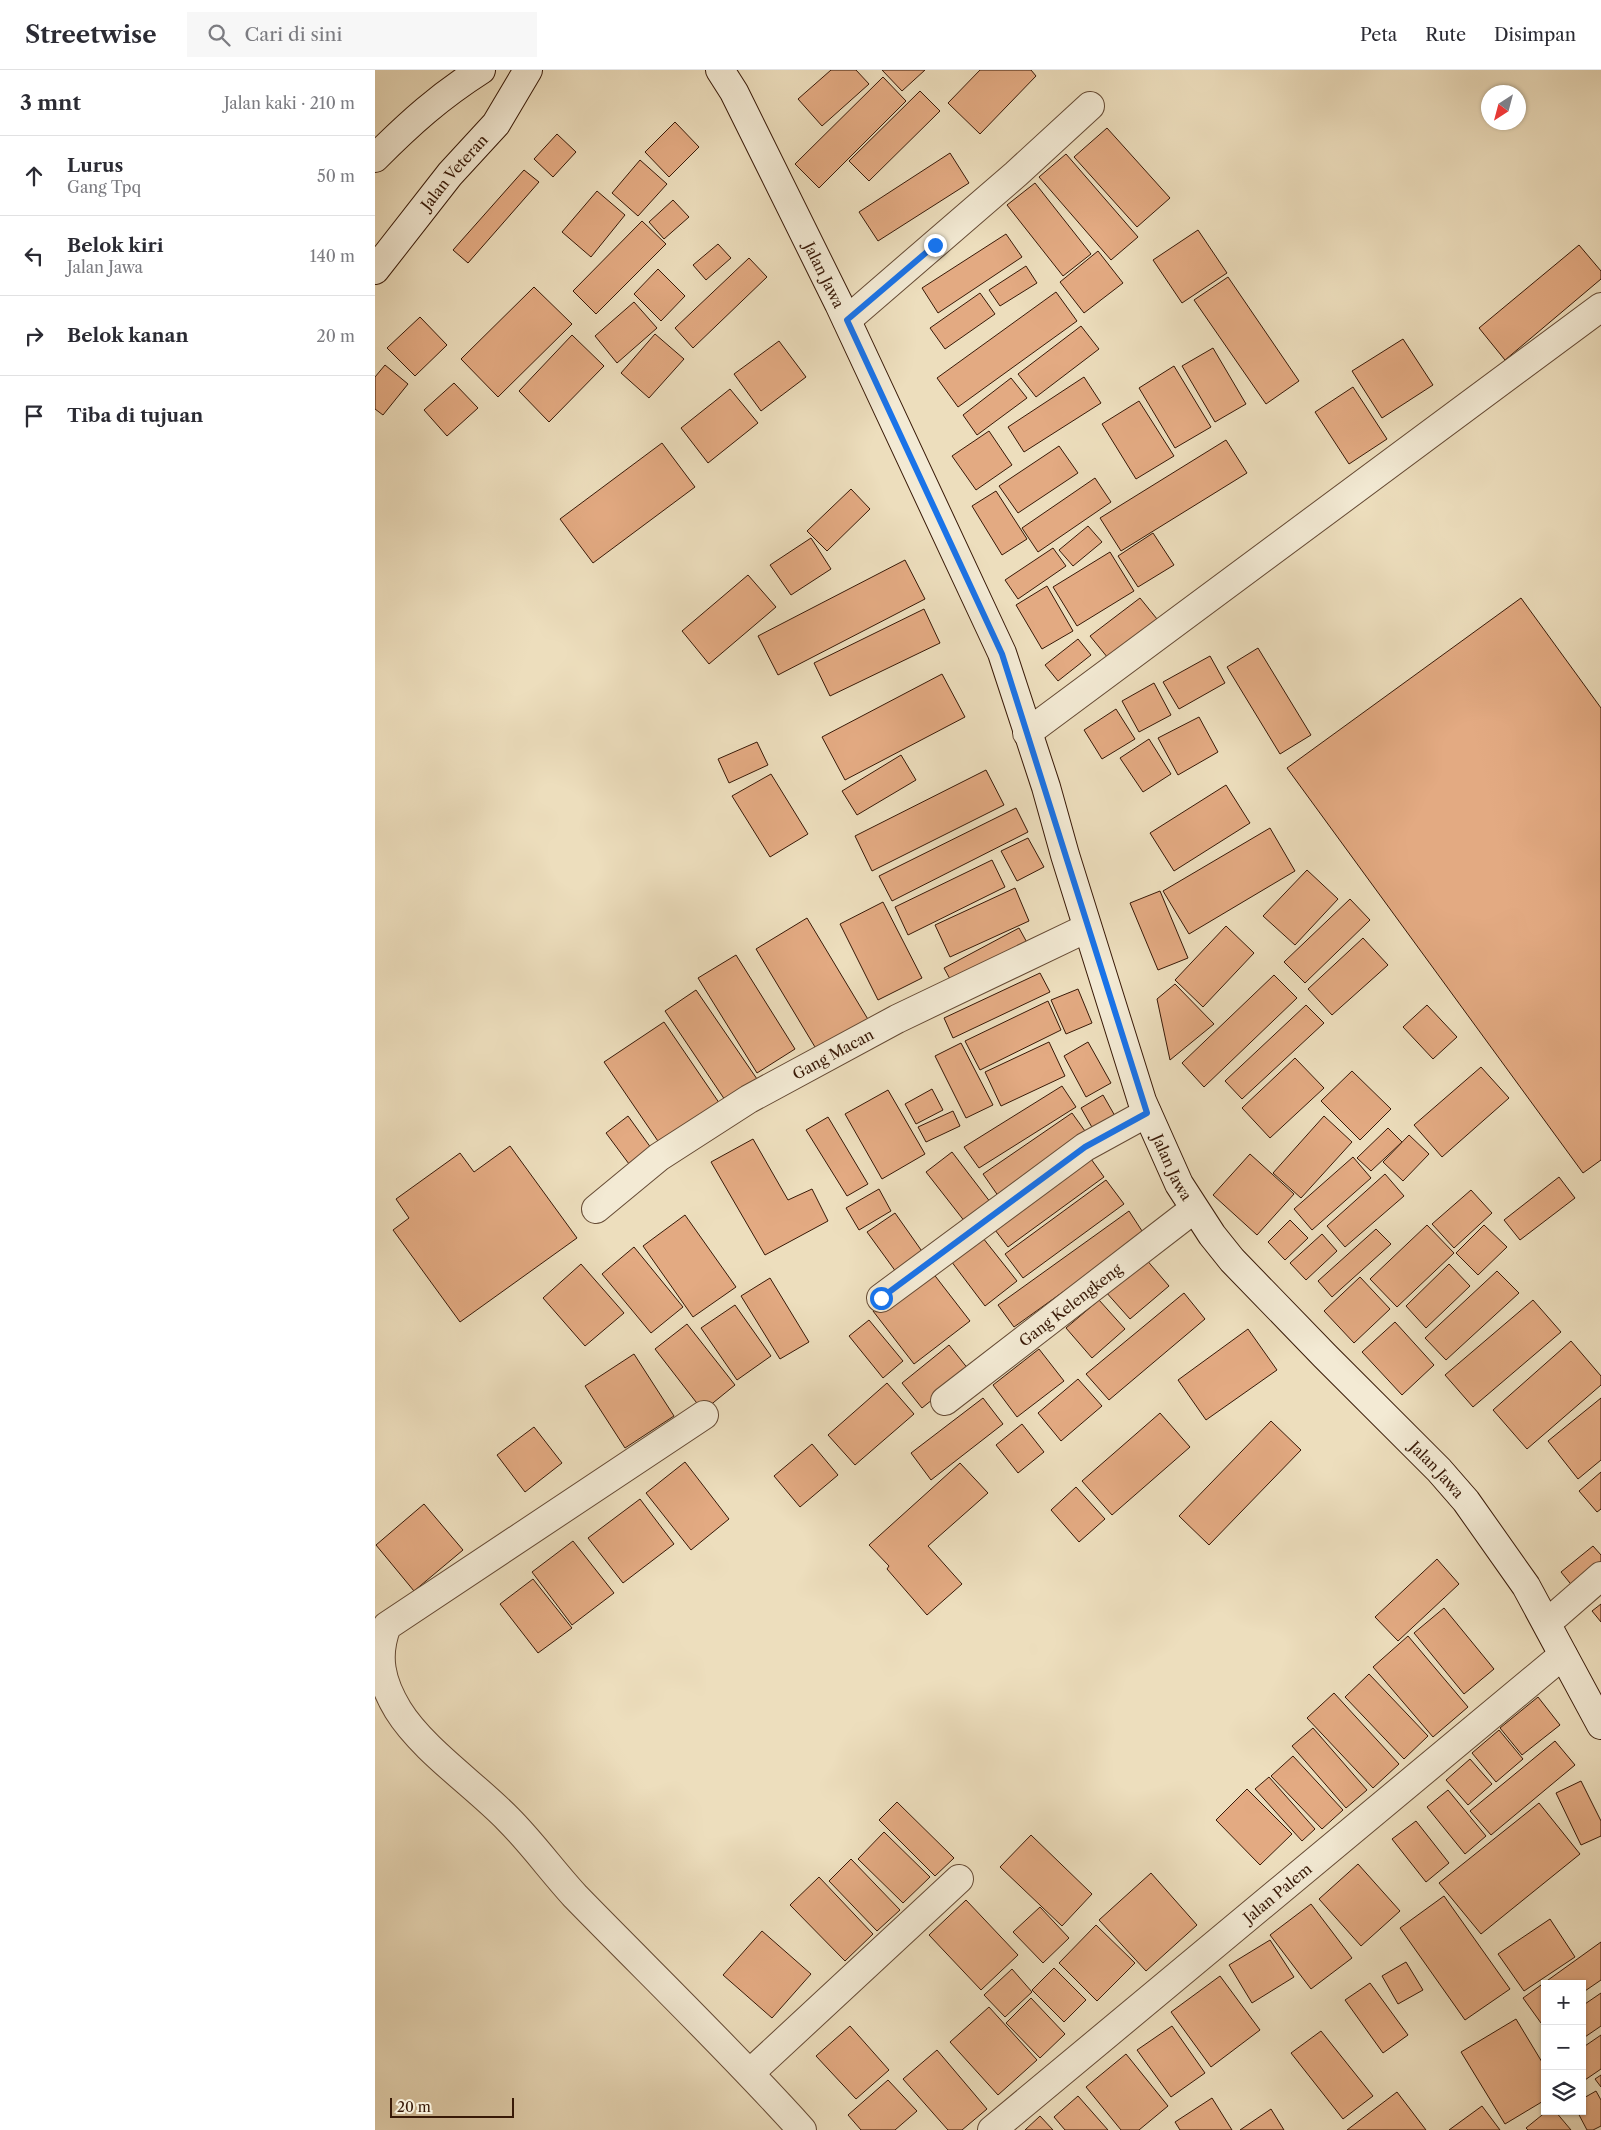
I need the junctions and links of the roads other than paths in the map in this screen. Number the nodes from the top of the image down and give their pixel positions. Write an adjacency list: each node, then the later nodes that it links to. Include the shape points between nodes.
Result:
1 (481, 70): 5 (street, via 415,118)
2 (528, 70): 6 (street, Jalan Veteran, via 496,124 450,174)
3 (720, 70): 8 (street, Jalan Jawa)
4 (1090, 106): 8 (street)
5 (375, 158)
6 (375, 270)
7 (1601, 306): 9 (street)
8 (847, 320): 9 (street, Jalan Jawa, via 1002,654)
9 (1027, 733): 10 (street, Jalan Jawa)
10 (1087, 928): 11 (street, Jalan Jawa); 12 (street, Gang Macan, via 897,1019 749,1100 659,1157)
11 (1147, 1113): 13 (street, Jalan Jawa, via 1167,1160); 14 (street, via 1085,1147)
12 (596, 1209)
13 (1194, 1209): 15 (street, Gang Kelengkeng); 18 (street, Jalan Jawa, via 1232,1260 1450,1482 1526,1586)
14 (881, 1298)
15 (945, 1400)
16 (704, 1415): 22 (street, via 387,1626 376,1650 382,1682 399,1712 428,1745 509,1821 575,1896)
17 (1601, 1576): 18 (street)
18 (1547, 1623): 19 (street, Jalan Jawa)
19 (1563, 1655): 20 (street, Jalan Jawa); 24 (street, Jalan Palem)
20 (1601, 1725)
21 (959, 1879): 22 (street)
22 (754, 2069): 23 (street)
23 (802, 2130)
24 (992, 2130)

